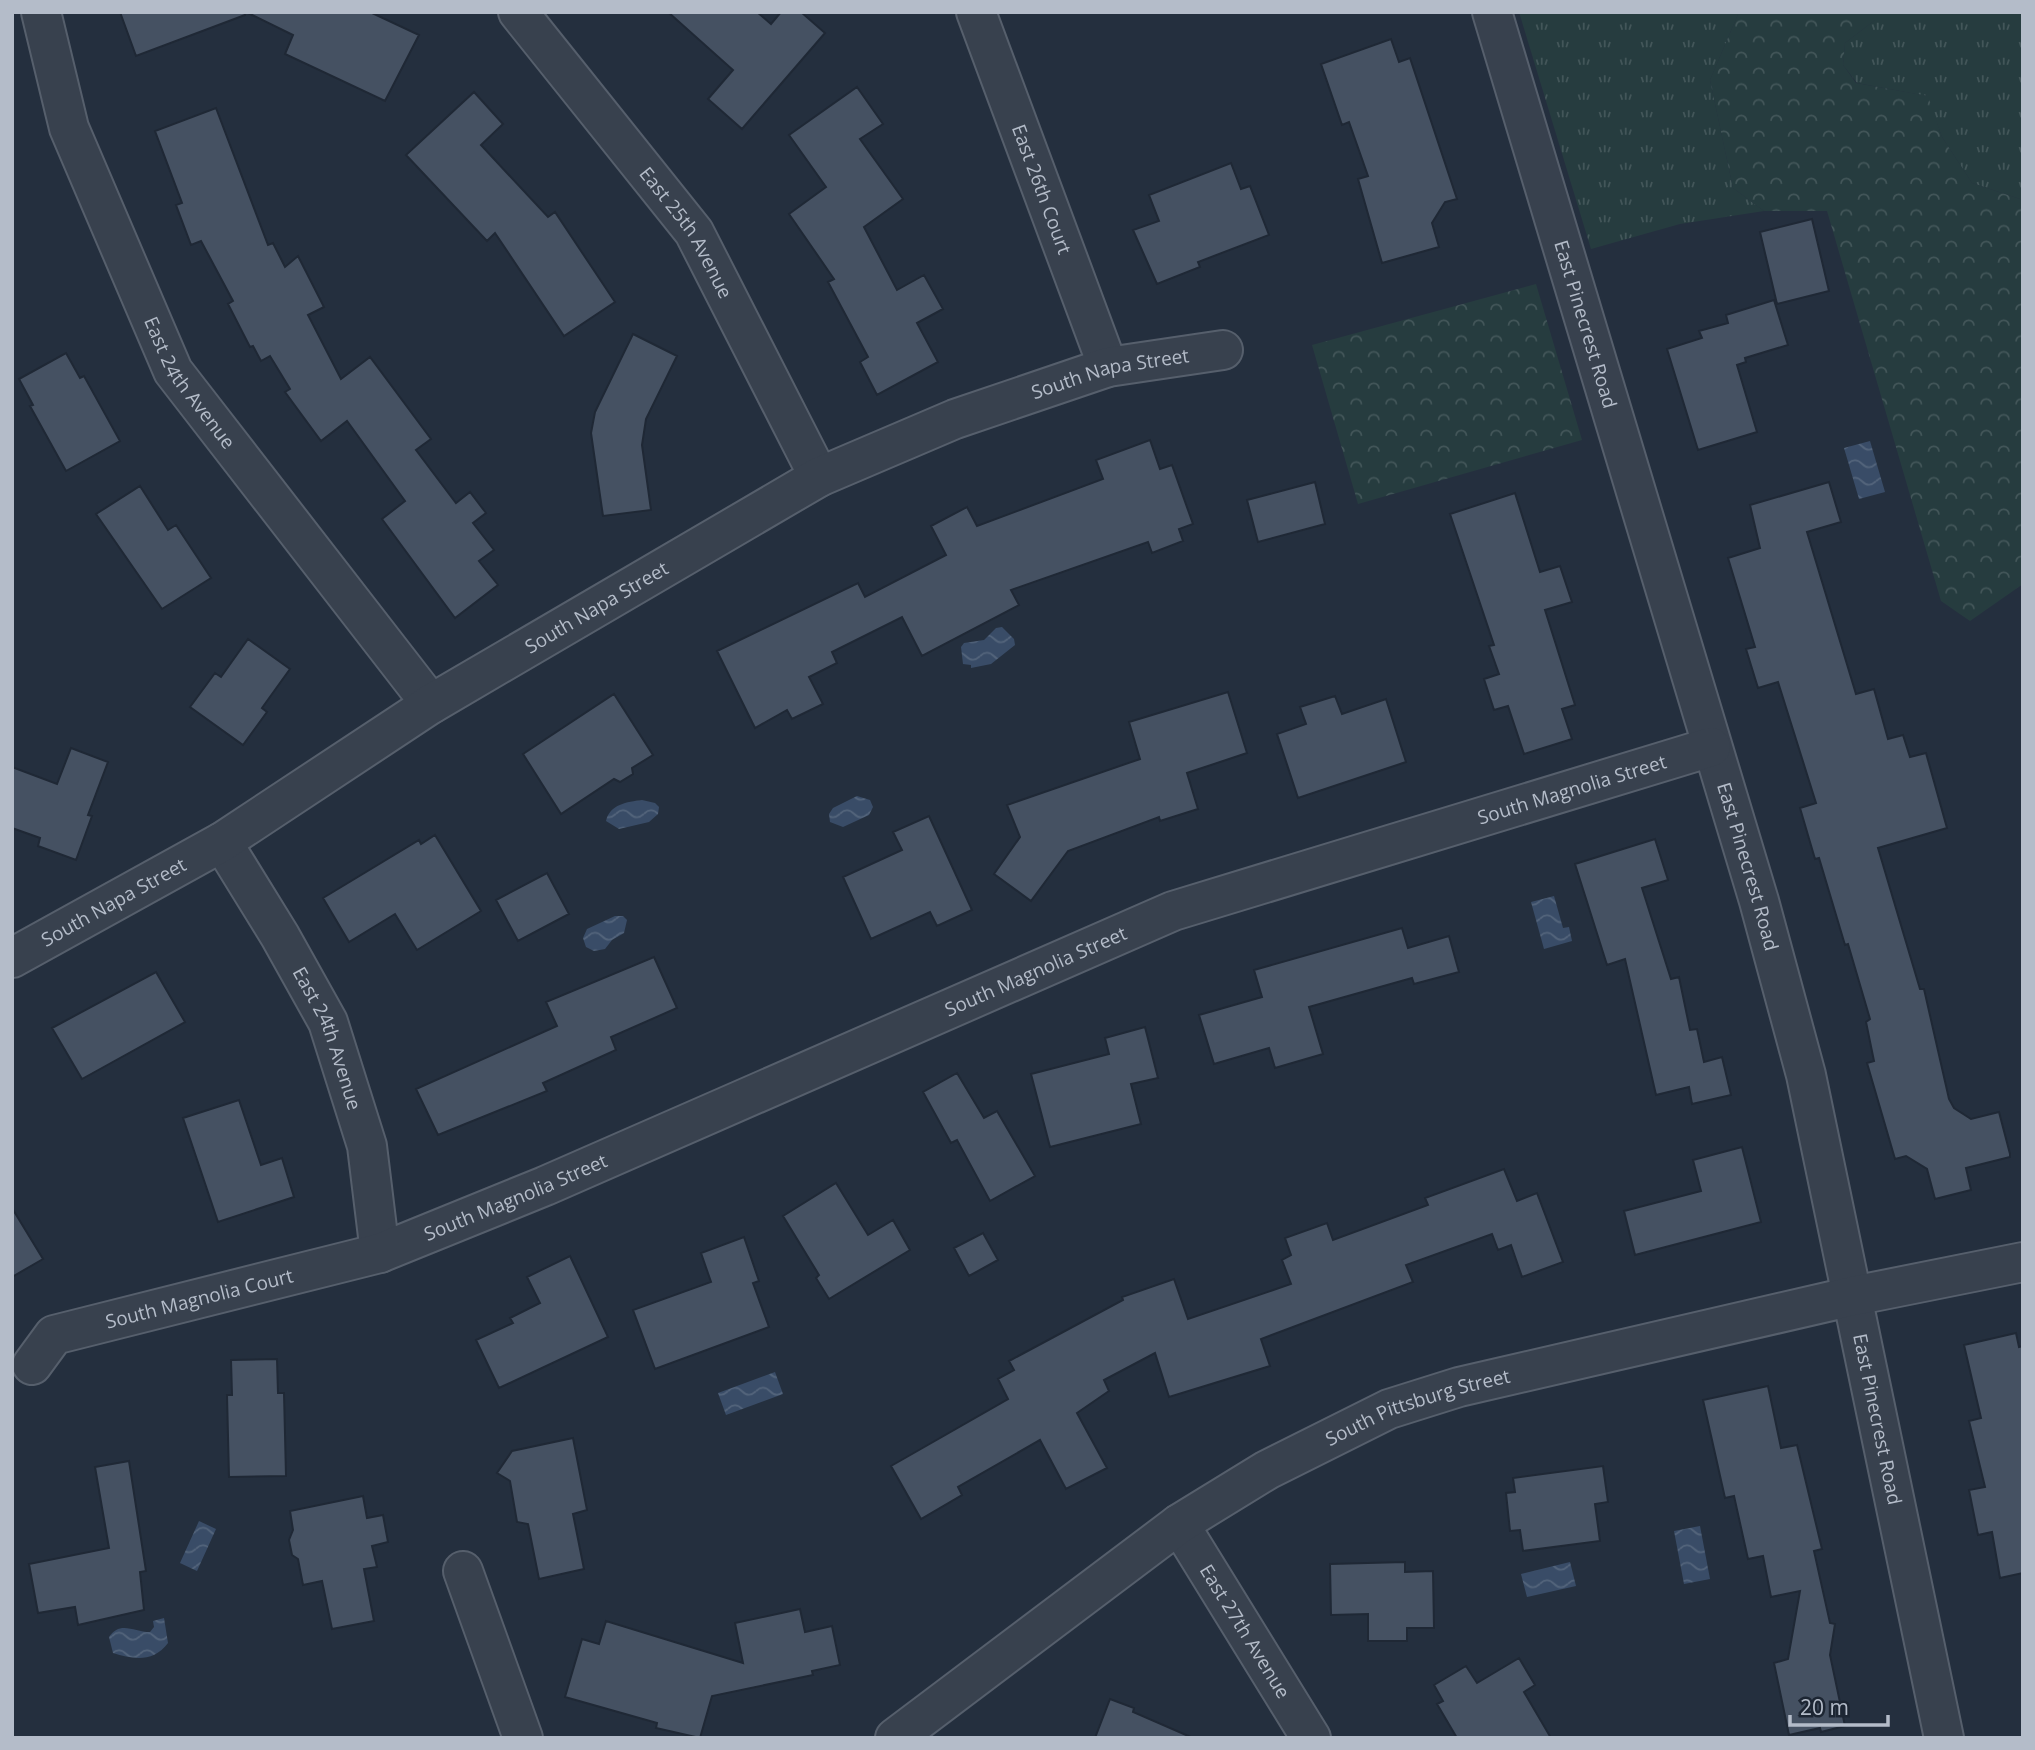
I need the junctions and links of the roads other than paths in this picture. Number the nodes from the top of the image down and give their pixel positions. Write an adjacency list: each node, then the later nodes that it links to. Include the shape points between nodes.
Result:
1 (41, 12): 8 (street, East 24th Avenue, via 69,128 173,371)
2 (518, 12): 7 (street, East 25th Avenue, via 694,232)
3 (976, 12): 6 (street, East 26th Court)
4 (1492, 12): 9 (street, East Pinecrest Road)
5 (1223, 350): 6 (street, South Napa Street)
6 (1108, 367): 7 (street, South Napa Street, via 956,419)
7 (819, 477): 8 (street, South Napa Street)
8 (431, 704): 10 (street, South Napa Street)
9 (1711, 747): 12 (street, South Magnolia Street, via 1173,911 545,1186); 14 (street, East Pinecrest Road, via 1806,1074)
10 (222, 842): 11 (street, South Napa Street); 12 (street, East 24th Avenue, via 328,1022 367,1146)
11 (12, 958)
12 (380, 1253): 15 (street, South Magnolia Court, via 54,1335)
13 (2023, 1262): 14 (street, South Pittsburg Street)
14 (1853, 1296): 16 (street, South Pittsburg Street, via 1459,1387 1389,1409 1267,1470); 21 (street, East Pinecrest Road)
15 (32, 1365)
16 (1179, 1524): 19 (street, South Pittsburg Street); 20 (street, East 27th Avenue)
17 (463, 1572): 18 (street)
18 (523, 1738)
19 (895, 1738)
20 (1311, 1738)
21 (1944, 1738)

